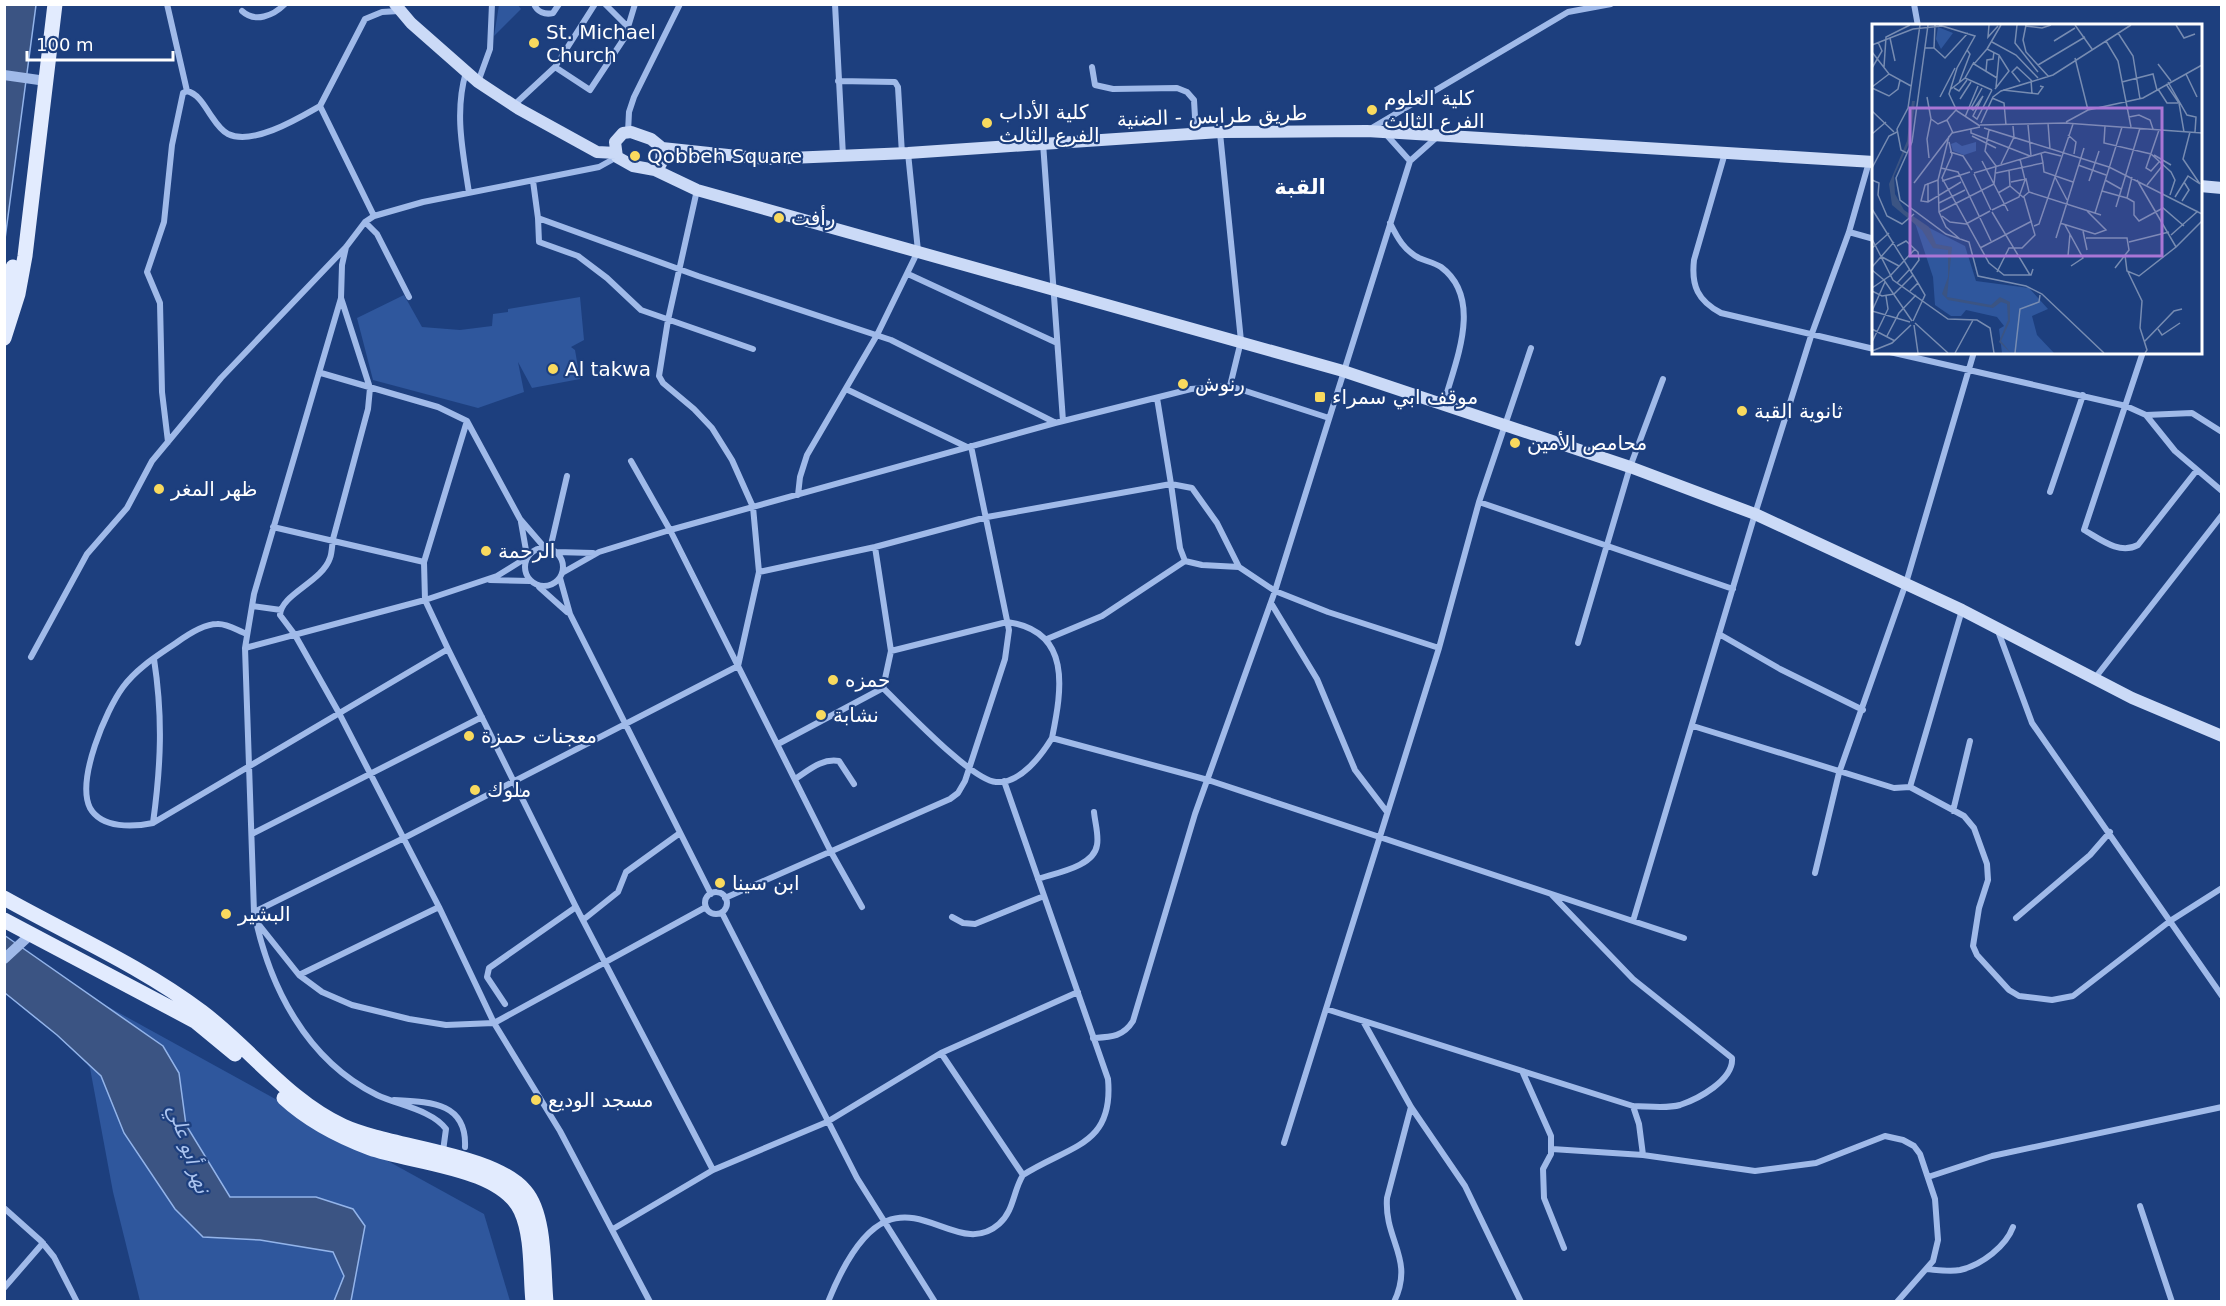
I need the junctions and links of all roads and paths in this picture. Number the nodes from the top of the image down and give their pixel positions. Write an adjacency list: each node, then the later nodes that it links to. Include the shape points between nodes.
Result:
1 (45, 4): 24 (main road)
2 (55, 4): 24 (main road)
3 (167, 4): 27 (street)
4 (285, 4): 17 (street, via 261,18)
5 (492, 4): 26 (street, via 490,49)
6 (534, 4): 7 (street, via 539,12 553,14)
7 (559, 4)
8 (595, 4): 20 (street)
9 (605, 4): 19 (street)
10 (635, 4): 19 (street)
11 (680, 4): 31 (street, via 634,97)
12 (835, 4): 25 (street)
13 (1611, 4): 16 (street)
14 (1914, 4): 18 (street)
15 (397, 8): 22 (main road); 29 (street, via 365,19)
16 (1567, 8): 30 (street)
17 (242, 11)
18 (1918, 24)
19 (627, 26): 20 (street, via 625,37 590,90)
20 (555, 67): 28 (street)
21 (1092, 67): 34 (street, via 1095,85 1113,89 1177,88 1187,92 1194,100)
22 (466, 72): 26 (main road); 49 (street, via 459,120)
23 (4, 75): 24 (street)
24 (37, 79): 63 (main road, via 15,254); 67 (main road, via 25,256)
25 (838, 81): 39 (street, via 895,82); 41 (street)
26 (478, 82): 28 (main road)
27 (187, 91): 29 (street, via 198,97 228,134 241,136 274,129); 94 (street, via 183,93 172,145 164,222 147,272 160,303 162,392)
28 (513, 105): 40 (main road, via 597,152)
29 (320, 106): 50 (street)
30 (1367, 131): 32 (main road, طريق طرابس - الضنية); 33 (main road, طريق طرابس - الضنية)
31 (628, 132): 37 (main road, via 651,139); 40 (main road, via 617,138)
32 (1220, 132): 34 (main road, طريق طرابس - الضنية); 68 (street)
33 (1384, 132): 35 (main road, طريق طرابس - الضنية); 42 (street)
34 (1196, 134): 36 (main road, طريق طرابس - الضنية)
35 (1440, 134): 38 (main road, طريق طرابس - الضنية); 42 (street)
36 (1043, 143): 39 (main road, طريق طرابس - الضنية); 60 (street)
37 (662, 148): 41 (main road, طريق طرابس - الضنية, via 766,159); 44 (main road, via 661,164)
38 (1725, 152): 43 (main road, طريق طرابس - الضنية); 66 (street, via 1694,260 1692,277 1696,292 1708,306 1721,313)
39 (905, 154): 41 (main road, طريق طرابس - الضنية); 57 (street)
40 (616, 155): 44 (main road, via 633,166); 45 (street, via 599,167)
41 (843, 157)
42 (1410, 161): 53 (street)
43 (1871, 162): 54 (street)
44 (655, 170): 48 (main road)
45 (533, 181): 49 (street); 51 (street)
46 (2202, 186): 47 (main road)
47 (2222, 188)
48 (697, 190): 57 (main road); 58 (street)
49 (469, 193): 50 (street)
50 (374, 216): 52 (street)
51 (538, 218): 58 (street); 64 (street, via 539,242 578,256 641,310)
52 (365, 222): 56 (street); 61 (street, via 377,234)
53 (1390, 223): 77 (street); 85 (street, via 1406,250 1451,277 1462,300 1464,326)
54 (1849, 232): 55 (street); 66 (street)
55 (1872, 238)
56 (346, 247): 62 (street); 94 (street, via 221,378)
57 (918, 250): 59 (street); 60 (main road)
58 (679, 269): 64 (street); 65 (street)
59 (908, 274): 65 (street); 69 (street)
60 (1052, 291): 68 (main road); 69 (street)
61 (409, 297)
62 (341, 298): 78 (street); 81 (street)
63 (4, 303)
64 (668, 320): 71 (street); 105 (street, via 660,379 712,428 732,460)
65 (877, 335): 82 (street); 91 (street)
66 (1811, 336): 72 (street); 106 (street)
67 (4, 338)
68 (1241, 341): 77 (main road); 80 (street)
69 (1055, 342): 89 (street)
70 (1531, 348): 92 (street)
71 (753, 349)
72 (1872, 349)
73 (1899, 354): 76 (street)
74 (1973, 354): 76 (street)
75 (2143, 354): 86 (street)
76 (1969, 369): 83 (street); 125 (street)
77 (1343, 371): 85 (main road); 88 (street)
78 (321, 373): 81 (street); 110 (street)
79 (1663, 379): 97 (street)
80 (1230, 386): 84 (street, via 1191,389); 88 (street)
81 (370, 387): 90 (street, via 438,407); 112 (street, via 368,410)
82 (846, 389): 95 (street); 103 (street, via 807,455)
83 (2083, 395): 86 (street); 102 (street)
84 (1157, 398): 89 (street); 100 (street)
85 (1444, 403): 92 (main road)
86 (2126, 406): 87 (street); 98 (street, via 2084,530 2116,547 2130,549 2138,545)
87 (2146, 415): 93 (street, via 2192,413); 98 (street, via 2175,451)
88 (1329, 418): 127 (street)
89 (1063, 421): 91 (street)
90 (467, 422): 109 (street); 119 (street)
91 (1055, 423): 95 (street)
92 (1505, 423): 97 (main road); 104 (street)
93 (2222, 432)
94 (168, 442): 145 (street, via 152,461 127,508 87,554)
95 (969, 446): 103 (street); 108 (street)
96 (632, 461): 111 (street)
97 (1630, 467): 106 (main road); 114 (street)
98 (2197, 470): 101 (street)
99 (567, 476): 115 (street)
100 (1171, 484): 108 (street); 118 (street); 120 (street, via 1186,485 1197,493)
101 (2222, 491)
102 (2050, 492)
103 (798, 495): 105 (street)
104 (1479, 502): 114 (street); 142 (street)
105 (753, 507): 111 (street); 121 (street)
106 (1755, 514): 125 (main road); 126 (street)
107 (2222, 515): 148 (street)
108 (987, 517): 113 (street); 134 (street)
109 (520, 519): 115 (street); 117 (street)
110 (273, 527): 112 (street); 130 (street)
111 (670, 530): 116 (street); 147 (street)
112 (333, 539): 119 (street); 131 (street, via 326,567)
113 (875, 547): 121 (street); 144 (street)
114 (1605, 547): 126 (street); 140 (street)
115 (550, 550): 116 (street); 117 (street, via 535,550); 122 (street, via 562,561)
116 (599, 552): 122 (street)
117 (527, 557): 123 (street); 124 (street, via 525,574)
118 (1185, 561): 120 (street); 139 (street, via 1102,616)
119 (424, 562): 128 (street)
120 (1239, 567): 127 (street)
121 (759, 572): 147 (street)
122 (561, 575): 124 (street, via 549,586); 133 (street)
123 (486, 580): 124 (street); 128 (street)
124 (533, 583): 133 (street)
125 (1906, 583): 132 (main road); 150 (street)
126 (1732, 589): 137 (street)
127 (1275, 591): 129 (street); 142 (street)
128 (425, 600): 138 (street); 143 (street)
129 (1271, 603): 165 (street); 170 (street, via 1317,679 1355,770)
130 (252, 606): 131 (street); 136 (street)
131 (280, 610): 138 (street, via 282,620)
132 (1962, 610): 135 (main road); 168 (street)
133 (570, 614): 153 (street)
134 (1007, 621): 139 (street, via 1039,631); 144 (street); 160 (street, via 1009,642 1005,659)
135 (1996, 627): 148 (main road); 173 (street, via 2032,723)
136 (247, 634): 141 (street); 146 (street, via 218,624 207,626)
137 (1719, 634): 150 (street); 154 (street)
138 (295, 635): 141 (street); 151 (street)
139 (1047, 639): 156 (street, via 1059,668)
140 (1578, 644)
141 (245, 648): 159 (street)
142 (1438, 648): 170 (street)
143 (448, 649): 151 (street); 152 (street)
144 (891, 651): 149 (street)
145 (30, 657)
146 (154, 659): 172 (street, via 162,735); 172 (street, via 131,676 113,702 100,732 87,785 91,808 107,821 132,827)
147 (738, 666): 153 (street); 158 (street)
148 (2094, 679): 155 (main road)
149 (883, 688): 158 (street); 160 (street)
150 (1863, 710): 161 (street)
151 (339, 713): 159 (street); 162 (street)
152 (482, 717): 162 (street); 164 (street)
153 (624, 724): 164 (street); 174 (street)
154 (1693, 726): 161 (street); 198 (street)
155 (2222, 736)
156 (1052, 738): 165 (street); 166 (street, via 1026,770)
157 (1970, 741): 169 (street)
158 (778, 744): 163 (street)
159 (249, 764): 172 (street); 175 (street)
160 (968, 768): 166 (street, via 994,782); 178 (street, via 965,782 950,799)
161 (1839, 772): 168 (street, via 1894,788); 179 (street)
162 (370, 774): 175 (street); 177 (street)
163 (795, 779): 167 (street, via 830,760 839,761); 178 (street)
164 (515, 780): 177 (street); 188 (street)
165 (1208, 780): 176 (street); 212 (street, via 1133,1021 1118,1036)
166 (1004, 781): 180 (street)
167 (854, 784)
168 (1910, 788): 169 (street)
169 (1953, 811): 199 (street, via 1964,816 1974,828 1987,864 1988,880 1973,946 2009,990 2019,996 2052,1000 2073,996)
170 (1387, 812): 176 (street)
171 (1094, 813): 180 (street, via 1098,844 1088,861)
172 (153, 823)
173 (2110, 832): 194 (street, via 2090,855); 199 (street)
174 (680, 833): 183 (street); 197 (street, via 626,872 618,892)
175 (252, 834): 191 (street)
176 (1379, 836): 182 (street); 209 (street)
177 (404, 838): 187 (street); 191 (street)
178 (831, 852): 186 (street); 190 (street)
179 (1815, 873)
180 (1038, 879): 184 (street)
181 (2222, 888): 199 (street)
182 (1549, 892): 198 (street); 217 (street, via 1633,979 1732,1058 1728,1076 1678,1106)
183 (711, 894): 186 (street); 189 (street)
184 (1044, 896): 193 (street, via 975,924); 206 (street)
185 (4, 898): 205 (main road)
186 (725, 898): 192 (street, via 727,904)
187 (439, 907): 204 (street); 211 (street)
188 (576, 907): 197 (street); 208 (street, via 489,968 487,977)
189 (706, 907): 192 (street, via 714,914); 203 (street)
190 (862, 907)
191 (254, 912): 196 (street)
192 (722, 913): 219 (street)
193 (952, 917)
194 (2016, 918)
195 (4, 920): 200 (main road)
196 (255, 920): 204 (street); 215 (street, via 280,992 313,1045 347,1076)
197 (583, 920): 203 (street)
198 (1633, 921): 201 (street)
199 (2170, 921): 207 (street)
200 (27, 938): 202 (street); 205 (main road, via 42,933 53,935); 239 (main road, via 195,1022 313,1121 340,1136 373,1149 459,1168 501,1188 521,1211 525,1225)
201 (1684, 938)
202 (4, 959)
203 (605, 961): 211 (street); 225 (street)
204 (299, 975): 211 (street, via 334,999 383,1013 446,1025)
205 (161, 984): 223 (main road, via 204,1013 319,1114 379,1139)
206 (1078, 993): 212 (street); 213 (street)
207 (2222, 996)
208 (505, 1004)
209 (1326, 1009): 210 (street); 220 (street)
210 (1363, 1021): 214 (street); 216 (street)
211 (494, 1023): 232 (street, via 548,1110)
212 (1093, 1038): 226 (street, via 1108,1080 1110,1102 1103,1125 1093,1136)
213 (941, 1053): 219 (street); 226 (street)
214 (1523, 1073): 217 (street); 222 (street, via 1551,1136)
215 (387, 1099): 221 (street, via 426,1103 453,1112 466,1132); 223 (street, via 444,1126 447,1136)
216 (1411, 1107): 244 (street, via 1387,1198 1386,1213 1403,1274); 245 (street, via 1465,1186)
217 (1633, 1107): 224 (street)
218 (2222, 1107): 227 (street, via 1992,1156)
219 (827, 1122): 225 (street); 230 (street)
220 (1284, 1143)
221 (465, 1147)
222 (1552, 1149): 224 (street); 234 (street, via 1543,1169 1544,1198)
223 (441, 1154): 240 (main road, via 496,1171 517,1182 527,1193 538,1219)
224 (1643, 1155): 227 (street, via 1755,1171 1816,1163 1877,1138 1894,1137 1914,1146)
225 (713, 1170): 232 (street)
226 (1023, 1175): 230 (street, via 1010,1212 999,1225 987,1231 958,1233 914,1217)
227 (1928, 1177): 235 (street, via 1938,1229 1936,1255)
228 (2140, 1206): 246 (street)
229 (4, 1208): 233 (street)
230 (881, 1221): 242 (street, via 851,1252); 243 (street)
231 (2013, 1227): 235 (street, via 2003,1245 1967,1268)
232 (613, 1229): 241 (street)
233 (43, 1243): 236 (street); 238 (street, via 64,1271)
234 (1564, 1248)
235 (1928, 1269): 237 (street)
236 (4, 1288)
237 (1900, 1300)
238 (77, 1302)
239 (533, 1302)
240 (546, 1302)
241 (651, 1302)
242 (828, 1302)
243 (935, 1302)
244 (1394, 1302)
245 (1521, 1302)
246 (2172, 1302)

